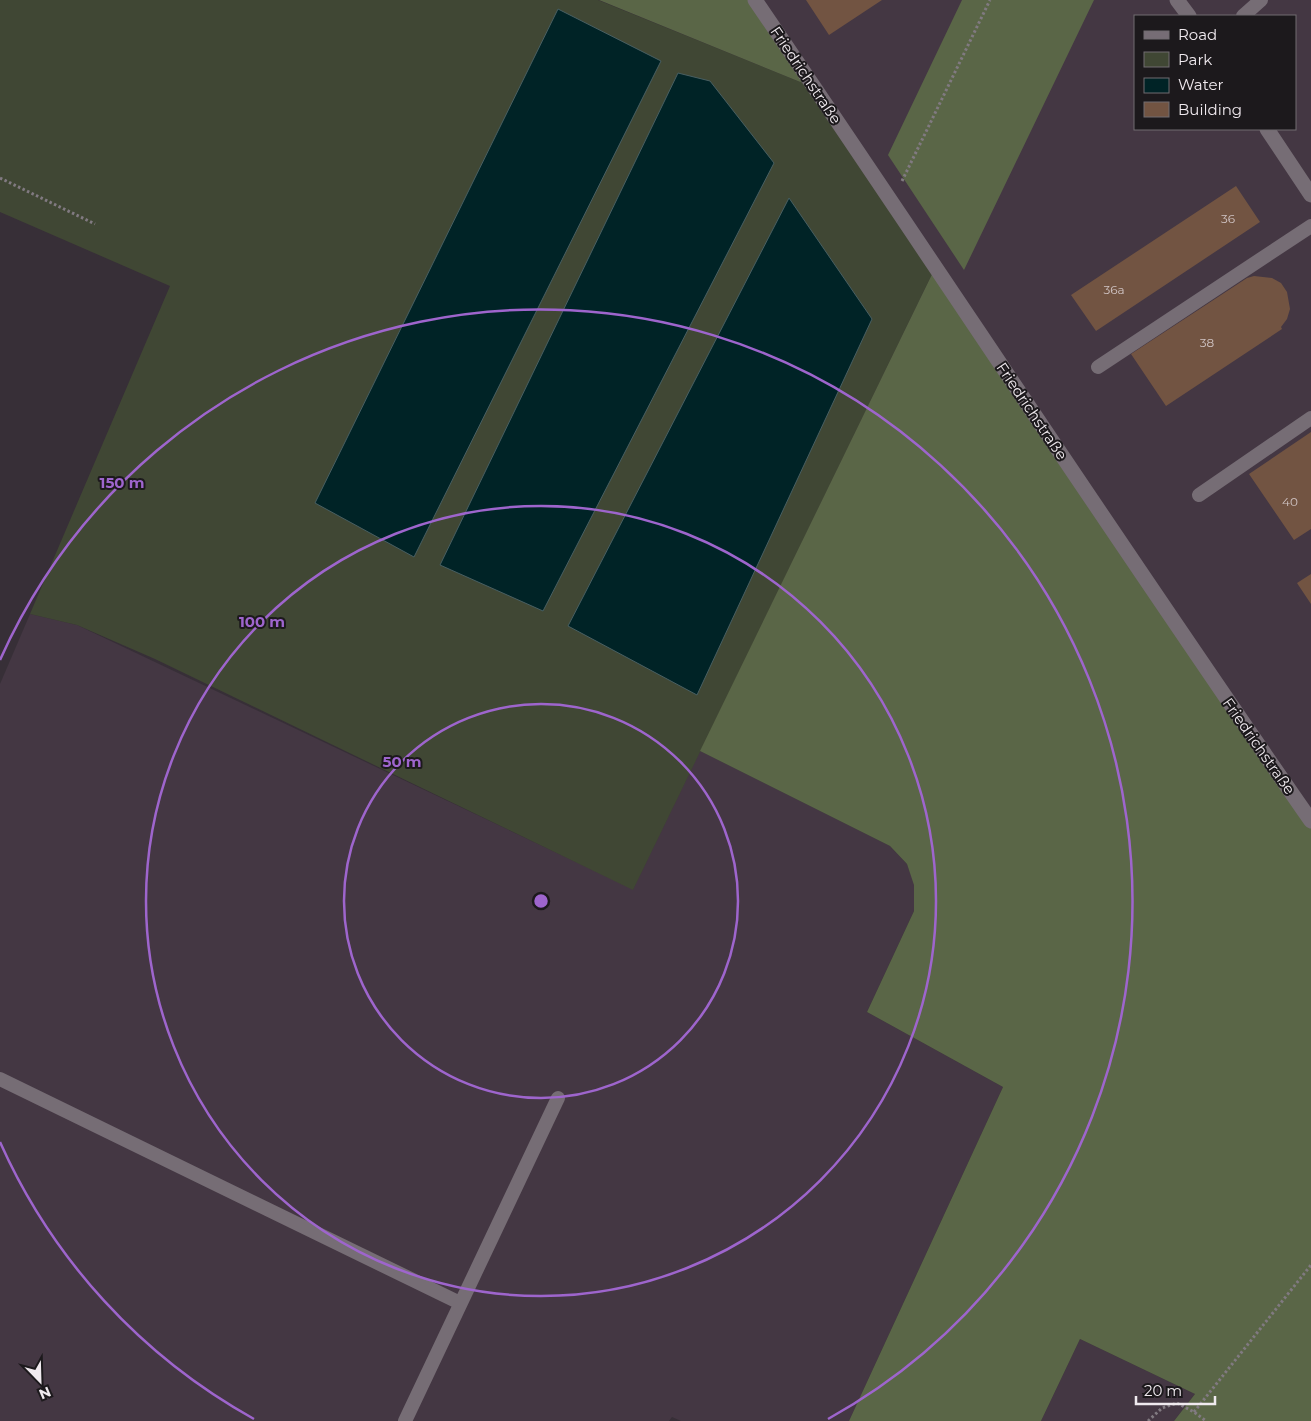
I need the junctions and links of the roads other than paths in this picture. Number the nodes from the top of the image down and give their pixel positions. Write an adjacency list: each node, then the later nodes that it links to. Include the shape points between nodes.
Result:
1 (755, 0): 12 (street, Friedrichstraße)
2 (1177, 0): 4 (street)
3 (1261, 0): 5 (lane)
4 (1187, 15)
5 (1244, 15)
6 (1268, 130): 7 (street)
7 (1311, 195)
8 (1311, 226): 9 (lane)
9 (1098, 367)
10 (1311, 418): 11 (lane)
11 (1199, 495)
12 (1311, 821)
13 (0, 1079): 15 (lane)
14 (558, 1098): 15 (lane)
15 (460, 1303): 16 (lane)
16 (404, 1421)

